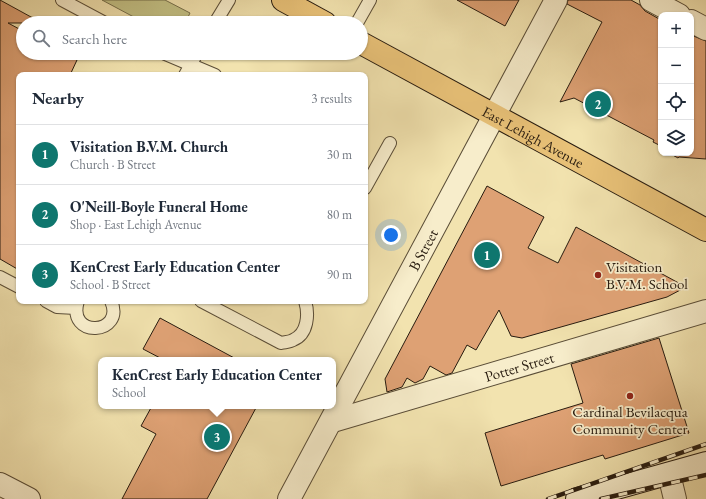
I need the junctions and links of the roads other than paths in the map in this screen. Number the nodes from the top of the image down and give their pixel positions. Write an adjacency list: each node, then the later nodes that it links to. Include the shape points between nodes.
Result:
1 (62, 0): 9 (lane)
2 (228, 0): 10 (lane)
3 (283, 0): 7 (main road)
4 (370, 0): 12 (lane)
5 (556, 0): 21 (street, B Street)
6 (651, 0): 8 (street)
7 (308, 6): 11 (main road)
8 (674, 12)
9 (92, 16)
10 (219, 16)
11 (318, 16)
12 (361, 16)
13 (694, 23): 14 (street)
14 (706, 29)
15 (368, 47): 21 (main road, East Lehigh Avenue)
16 (180, 60): 18 (lane)
17 (193, 60): 18 (lane)
18 (190, 64): 19 (lane); 20 (lane)
19 (186, 72)
20 (208, 72)
21 (494, 114): 24 (main road, East Lehigh Avenue); 33 (street, B Street)
22 (390, 143): 23 (lane)
23 (368, 183)
24 (706, 230)
25 (0, 277): 26 (lane)
26 (16, 285)
27 (52, 304): 31 (lane, via 57,307)
28 (112, 304): 31 (lane, via 112,318 99,329 82,323 78,318)
29 (207, 304): 30 (lane, via 281,343 294,340 305,328 308,312)
30 (306, 304)
31 (77, 305)
32 (706, 311): 33 (street, Potter Street)
33 (332, 421): 38 (street, B Street)
34 (706, 463): 35 (street)
35 (669, 474): 39 (street); 40 (street)
36 (0, 484): 37 (street)
37 (29, 499)
38 (290, 499)
39 (577, 499)
40 (675, 499)

